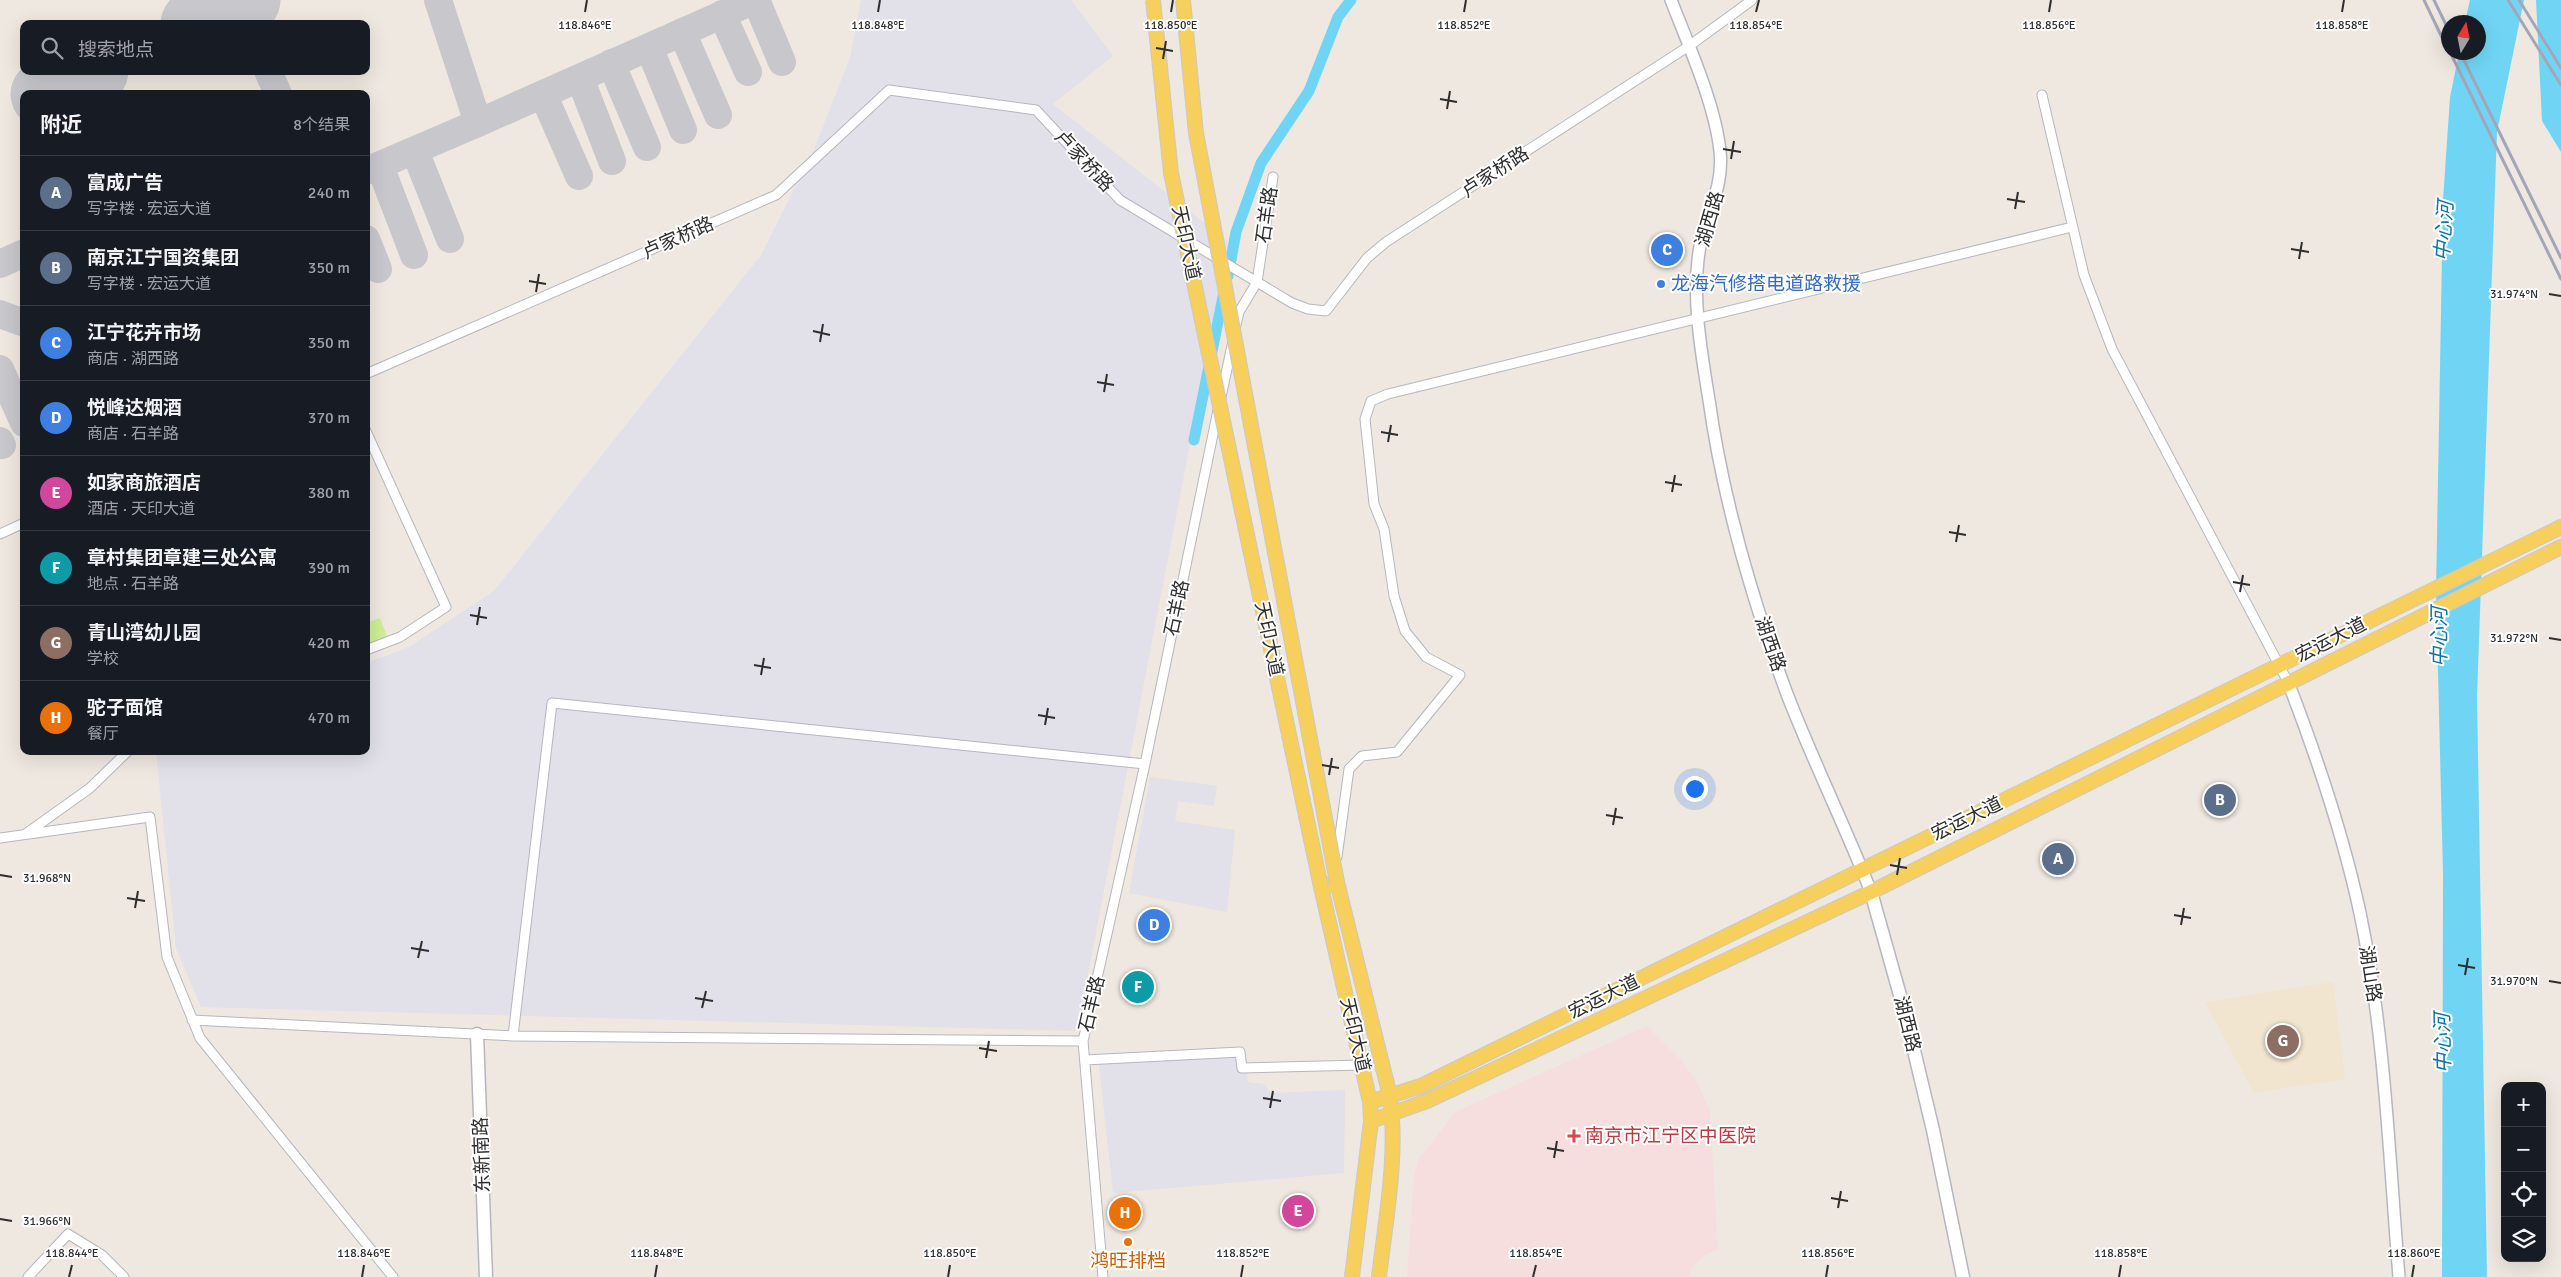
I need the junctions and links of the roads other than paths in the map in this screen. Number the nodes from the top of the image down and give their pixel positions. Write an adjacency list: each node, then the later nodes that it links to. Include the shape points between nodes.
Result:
1 (1153, 0): 26 (main road, 天印大道, bridge, via 1171,173)
2 (1183, 0): 25 (main road, 天印大道, bridge, via 1196,133)
3 (1670, 0): 5 (street, 湖西路)
4 (1752, 0): 5 (street, 卢家桥路)
5 (1689, 46): 9 (street, 卢家桥路, via 1386,242 1367,258 1326,311 1292,303); 10 (street, 湖西路, via 1706,94 1720,150 1720,181 1700,246 1697,278)
6 (2042, 95): 8 (street)
7 (1273, 177): 9 (street, 石羊路)
8 (2072, 227): 10 (street); 18 (street, via 2084,275 2112,349)
9 (1257, 282): 11 (street, 卢家桥路, via 1120,200 1036,110 889,90 776,195); 21 (street, 石羊路, via 1239,312)
10 (1699, 319): 24 (street, 湖西路, via 1709,401 1728,505 1758,608 1788,695); 25 (street, via 1388,394 1371,401 1365,419 1374,504 1384,529 1394,596 1405,632 1426,657 1460,675 1397,752 1362,756 1349,769 1337,844)
11 (370, 372)
12 (370, 440): 17 (street, via 446,607 400,637)
13 (20, 525): 15 (street)
14 (2561, 527): 18 (main road, 宏运大道)
15 (0, 534)
16 (2561, 547): 19 (main road, 宏运大道)
17 (370, 648)
18 (2280, 665): 19 (street); 24 (main road, 宏运大道)
19 (2288, 682): 27 (main road, 宏运大道); 46 (street, 湖山路, via 2326,788 2360,913 2382,1065)
20 (124, 755): 22 (street, via 90,788)
21 (1145, 764): 30 (street, via 552,703); 31 (street, 石羊路)
22 (24, 835): 23 (street); 28 (street, via 150,817 167,958)
23 (0, 838)
24 (1862, 871): 27 (street, 湖西路); 34 (main road, 宏运大道, via 1421,1086)
25 (1337, 882): 26 (main road); 34 (main road, 天印大道)
26 (1321, 887): 33 (main road, 天印大道)
27 (1871, 892): 36 (main road, 宏运大道, via 1427,1102); 45 (main road, 湖西路, via 1933,1130)
28 (192, 1020): 29 (street); 40 (street, via 200,1038)
29 (477, 1034): 30 (street); 41 (main road, 东新南路)
30 (513, 1036): 31 (street)
31 (1083, 1041): 32 (street, 石羊路)
32 (1085, 1060): 33 (street, via 1240,1052 1242,1068); 42 (street, 石羊路)
33 (1362, 1065): 35 (main road, 天印大道)
34 (1390, 1096): 35 (main road, 宏运大道); 36 (main road, 天印大道)
35 (1370, 1102): 37 (main road, 天印大道)
36 (1393, 1115): 37 (main road, 宏运大道); 44 (main road, 天印大道, via 1393,1156)
37 (1371, 1121): 43 (main road, 天印大道)
38 (28, 1277): 39 (street, via 68,1234 102,1255)
39 (124, 1277)
40 (394, 1277)
41 (486, 1277)
42 (1103, 1277)
43 (1352, 1277)
44 (1379, 1277)
45 (1963, 1277)
46 (2399, 1277)

